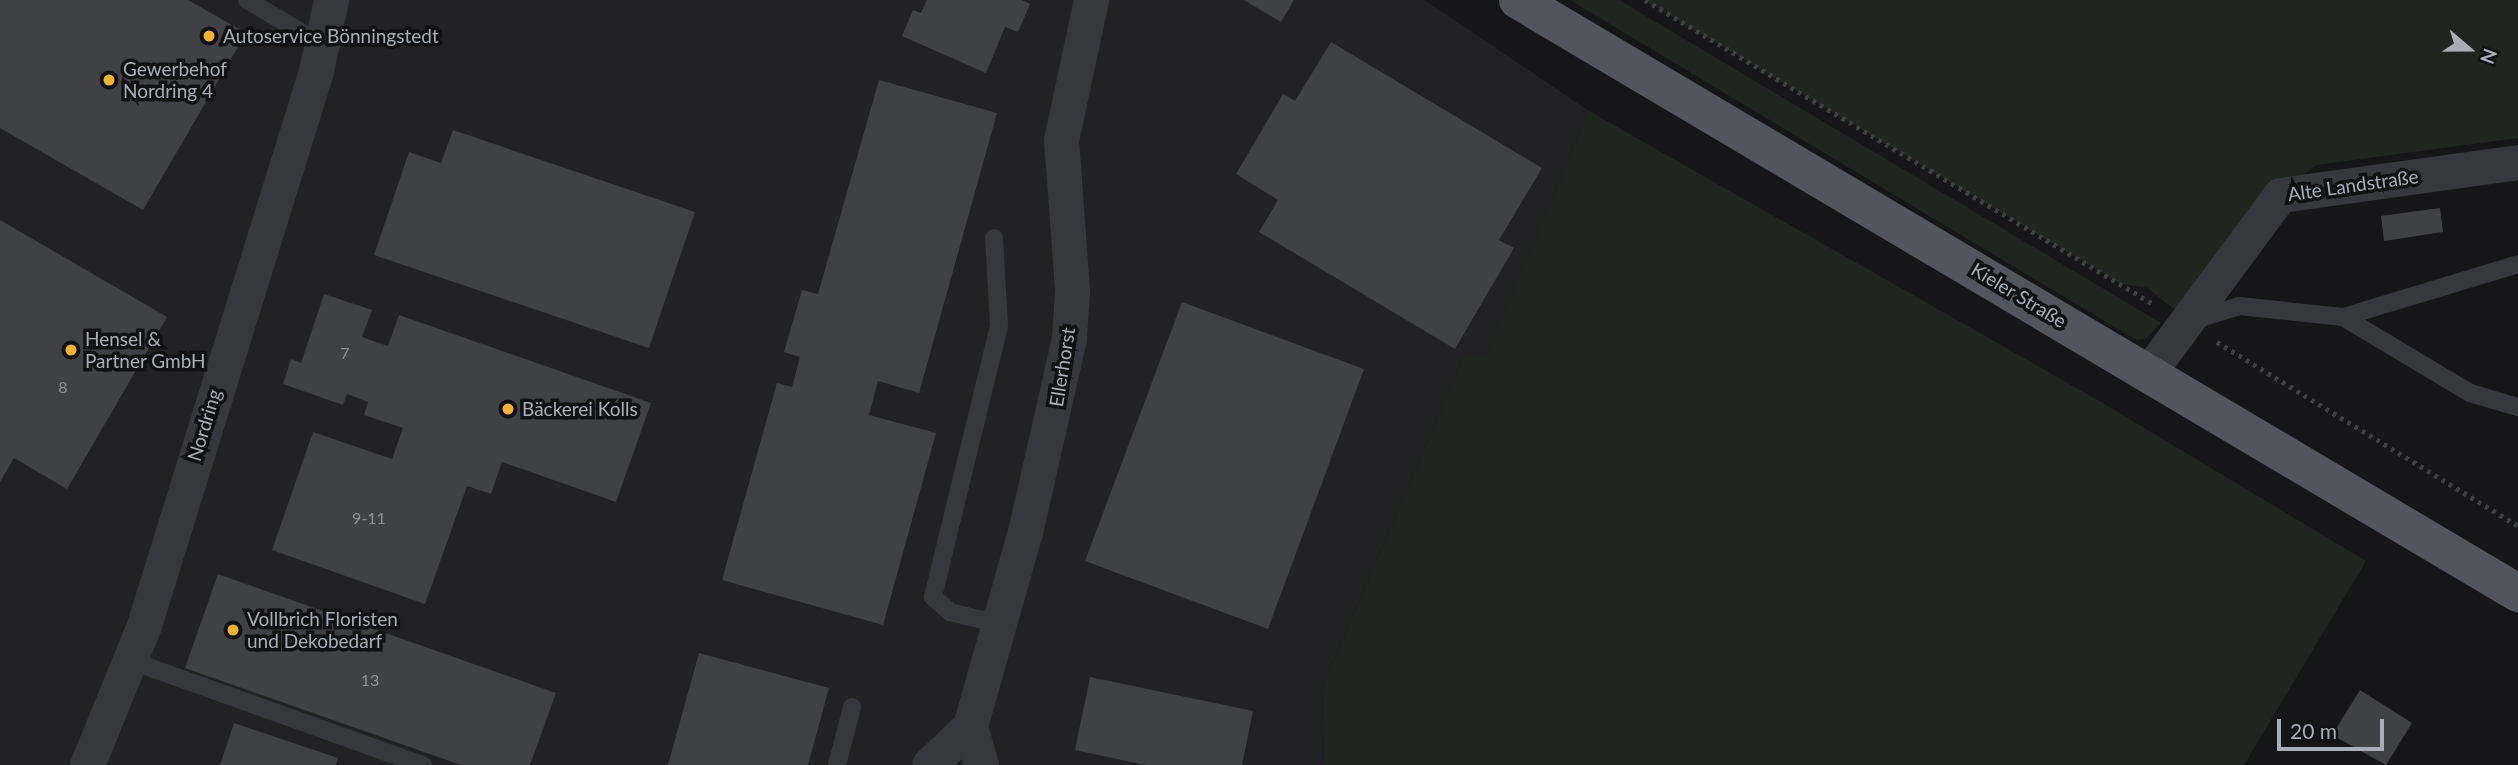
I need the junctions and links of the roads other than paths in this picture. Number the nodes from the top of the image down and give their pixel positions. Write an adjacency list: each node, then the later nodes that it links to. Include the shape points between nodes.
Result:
1 (247, 0): 5 (lane)
2 (331, 0): 5 (street, Nordring)
3 (1091, 0): 14 (street, Ellerhorst, via 1060,139 1072,289 1069,338 1055,413)
4 (1518, 0): 11 (main road, Kieler Straße)
5 (321, 44): 15 (street, Nordring, via 144,625)
6 (2518, 162): 10 (street, Alte Landstraße, via 2280,195)
7 (994, 238): 14 (lane, via 999,326 933,597 950,612)
8 (2518, 264): 9 (lane)
9 (2343, 317): 10 (lane, via 2239,306); 12 (lane, via 2470,393)
10 (2184, 323): 11 (street, Alte Landstraße)
11 (2149, 372): 13 (main road, Kieler Straße)
12 (2518, 407)
13 (2518, 593)
14 (999, 624): 17 (street, Ellerhorst)
15 (129, 660): 18 (street, Nordring); 19 (lane)
16 (852, 708): 20 (lane)
17 (970, 726): 21 (street); 22 (street)
18 (87, 765)
19 (424, 765)
20 (837, 765)
21 (929, 765)
22 (981, 765)

